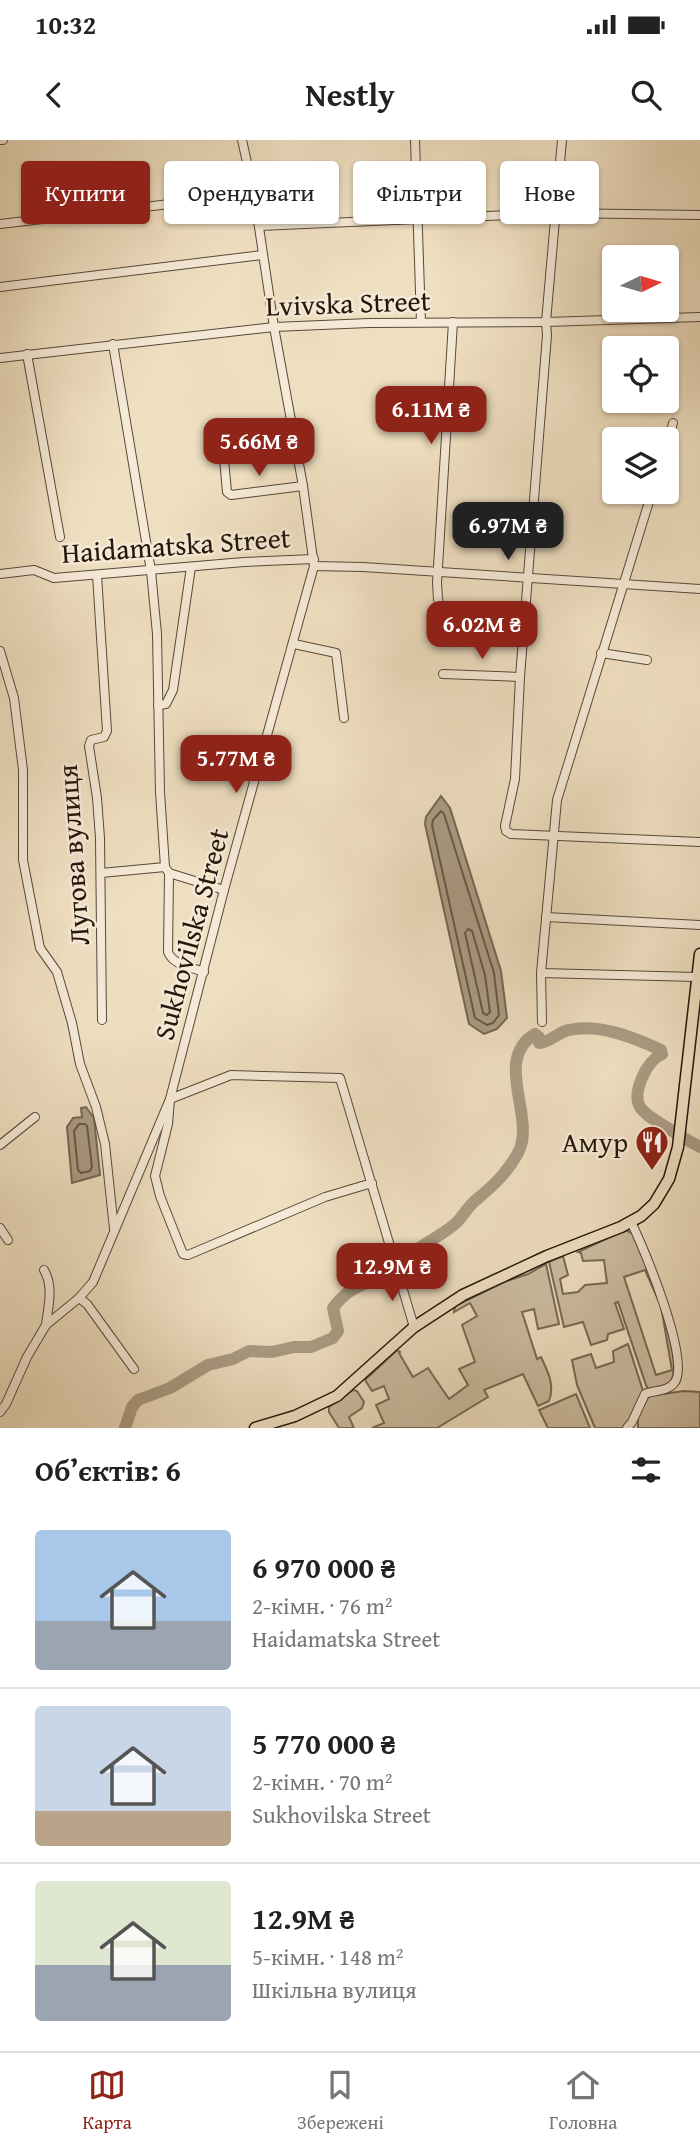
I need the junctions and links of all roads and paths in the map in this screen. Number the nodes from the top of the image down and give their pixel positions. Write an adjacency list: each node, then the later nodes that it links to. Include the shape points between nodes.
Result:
1 (242, 140): 4 (street, Sukhovilska Street)
2 (415, 140): 5 (street)
3 (562, 140): 6 (street)
4 (247, 161)
5 (416, 161)
6 (560, 161)
7 (164, 205): 11 (street)
8 (599, 214): 9 (street)
9 (700, 215)
10 (353, 222): 14 (street)
11 (0, 224)
12 (418, 224): 18 (street)
13 (555, 224): 20 (street)
14 (259, 226): 15 (street, Sukhovilska Street)
15 (262, 255): 16 (street); 21 (street, Sukhovilska Street)
16 (0, 287)
17 (700, 317): 20 (street, Lvivska Street)
18 (421, 322): 19 (street, Lvivska Street); 21 (street, Lvivska Street)
19 (453, 322): 20 (street, Lvivska Street); 34 (street)
20 (546, 322): 37 (street)
21 (274, 327): 22 (street, Lvivska Street); 28 (street, Sukhovilska Street)
22 (113, 344): 23 (street, Lvivska Street); 33 (street)
23 (27, 354): 24 (street, Lvivska Street); 30 (street)
24 (0, 358)
25 (673, 423): 26 (street)
26 (672, 427)
27 (224, 459): 28 (street, via 231,495)
28 (303, 486): 31 (street, Sukhovilska Street)
29 (648, 504): 38 (street)
30 (60, 537)
31 (314, 562): 32 (street, Haidamatska Street); 34 (street, Haidamatska Street); 41 (street, Sukhovilska Street)
32 (191, 567): 33 (street, Haidamatska Street); 47 (street, via 173,690 166,704)
33 (151, 571): 36 (street, Haidamatska Street); 47 (street)
34 (437, 572): 37 (street, Haidamatska Street); 40 (street, via 438,599)
35 (0, 574): 36 (street, Haidamatska Street, via 34,570 54,578)
36 (97, 575): 52 (street, Лугова вулиця, via 107,731 89,746)
37 (527, 578): 38 (street, Haidamatska Street); 46 (street)
38 (622, 585): 39 (street, Haidamatska Street); 43 (street)
39 (700, 589)
40 (446, 620)
41 (294, 644): 48 (street, via 336,653); 53 (street, Sukhovilska Street)
42 (0, 650): 68 (street, via 14,698 23,770 23,860 40,948 57,972 96,1107 105,1144)
43 (601, 653): 44 (street); 49 (street, via 557,800)
44 (647, 660)
45 (443, 674): 46 (street)
46 (520, 677): 49 (street, via 515,779 506,831)
47 (158, 705): 51 (street)
48 (344, 718)
49 (553, 835): 50 (street); 54 (street)
50 (700, 842)
51 (167, 870): 52 (street); 53 (street); 57 (street, via 170,958)
52 (102, 873): 60 (street, Лугова вулиця)
53 (225, 890): 57 (street, Sukhovilska Street)
54 (546, 917): 55 (street); 58 (street)
55 (700, 925)
56 (700, 954): 59 (main road)
57 (204, 972): 62 (street, Sukhovilska Street)
58 (541, 973): 59 (street); 61 (street)
59 (697, 977): 66 (main road, via 678,1147 661,1194)
60 (102, 1020)
61 (542, 1022)
62 (170, 1099): 65 (street, via 231,1075 340,1078); 65 (street, via 155,1177 183,1254); 68 (street, Sukhovilska Street)
63 (35, 1117): 64 (street)
64 (0, 1145)
65 (372, 1183): 73 (street)
66 (631, 1222): 73 (main road, via 501,1277); 77 (street, via 664,1302 677,1378 671,1386 643,1397)
67 (0, 1228): 69 (street)
68 (114, 1231): 71 (street, Sukhovilska Street, via 93,1282)
69 (8, 1240)
70 (44, 1270): 72 (street, via 50,1293)
71 (79, 1298): 72 (street, Sukhovilska Street); 74 (street)
72 (46, 1325): 75 (street, Sukhovilska Street)
73 (414, 1327): 76 (main road, via 337,1396)
74 (134, 1369)
75 (0, 1412)
76 (255, 1428)
77 (627, 1428)

